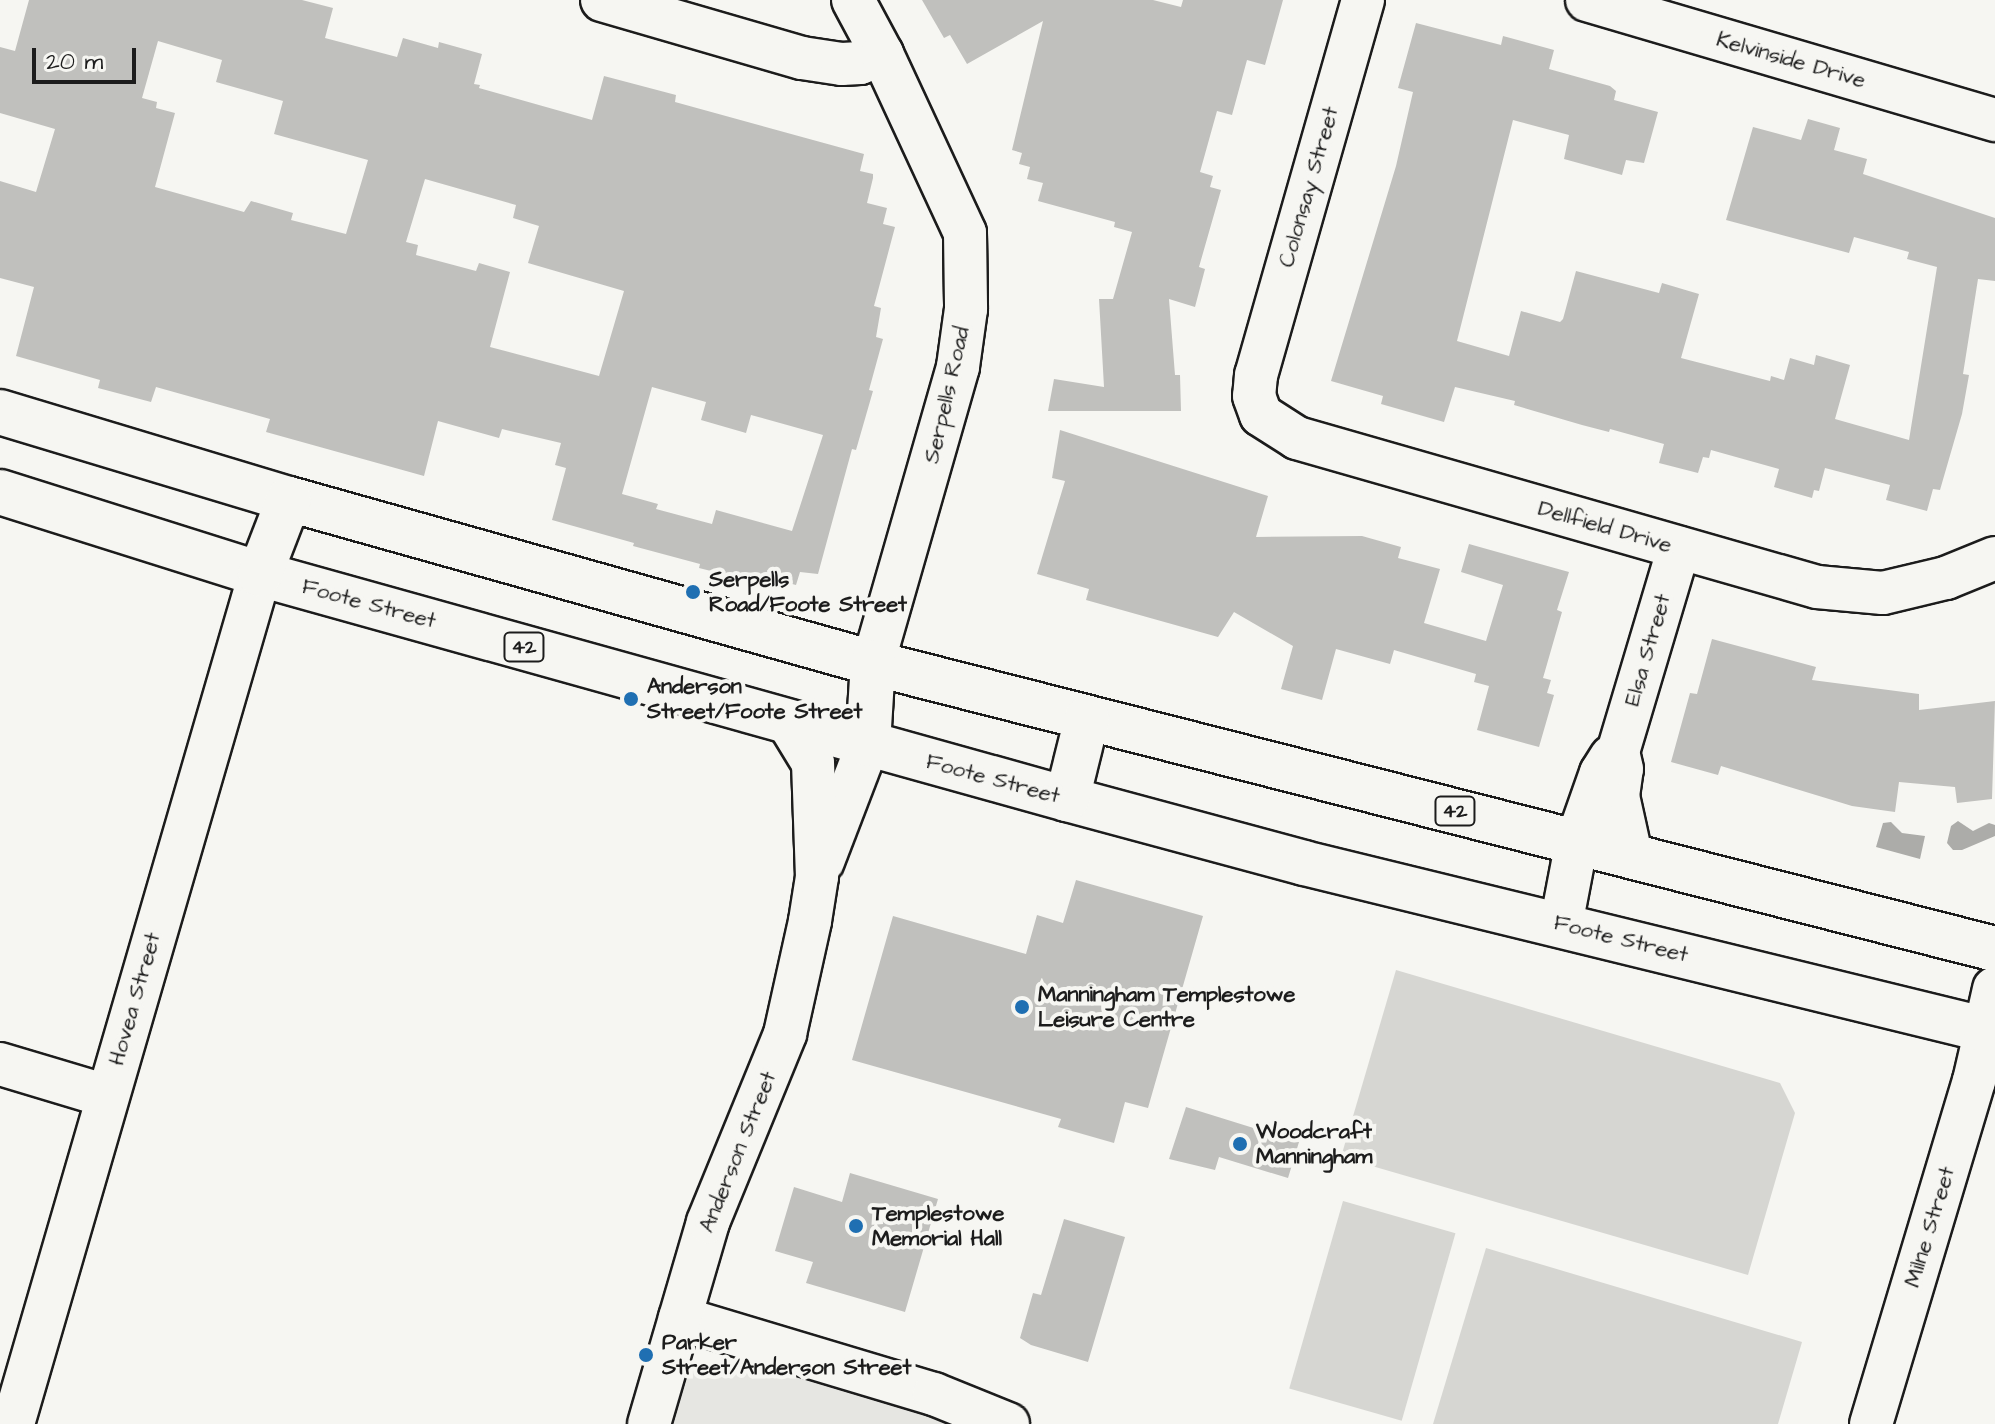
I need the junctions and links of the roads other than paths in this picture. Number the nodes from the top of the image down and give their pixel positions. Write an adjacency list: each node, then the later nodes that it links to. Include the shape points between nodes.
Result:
1 (602, 0): 5 (street, via 802,58 842,64)
2 (853, 0): 5 (street, Serpells Road)
3 (1363, 0): 7 (street, Colonsay Street)
4 (1587, 0): 6 (street, Kelvinside Drive)
5 (882, 54): 14 (street, Serpells Road, via 965,233 966,309 958,367)
6 (1995, 120)
7 (1256, 375): 11 (street, Dellfield Drive, via 1254,396 1261,415 1297,438)
8 (0, 412): 10 (main road, 42)
9 (0, 492): 13 (main road, Foote Street / 42)
10 (289, 499): 13 (main road); 14 (main road, 42)
11 (1679, 548): 12 (street, Dellfield Drive, via 1817,587 1883,593 1946,578); 18 (street, Elsa Street)
12 (1995, 558)
13 (260, 574): 16 (main road, Foote Street / 42); 27 (street, Hovea Street)
14 (873, 663): 15 (main road, 42); 17 (main road)
15 (1087, 718): 19 (main road); 20 (main road, 42)
16 (788, 722): 17 (main road, Foote Street / 42); 22 (street, Anderson Street, via 813,763)
17 (868, 744): 19 (main road, Foote Street / 42); 22 (street, Anderson Street)
18 (1618, 752): 20 (street, Elsa Street, via 1601,773); 21 (street, Elsa Street, via 1618,796)
19 (1067, 799): 23 (main road, Foote Street / 42)
20 (1577, 841): 21 (main road, 42); 23 (street, Elsa Street)
21 (1631, 855): 24 (main road, 42)
22 (817, 877): 28 (street, Anderson Street, via 785,1034 708,1222)
23 (1561, 925): 25 (main road, Foote Street / 42)
24 (1995, 949)
25 (1992, 1017): 32 (street, Milne Street)
26 (0, 1064): 27 (street)
27 (107, 1096): 29 (street, Hovea Street)
28 (680, 1318): 30 (street, Anderson Street); 31 (street, via 934,1394)
29 (13, 1424)
30 (649, 1424)
31 (1008, 1424)
32 (1871, 1424)

